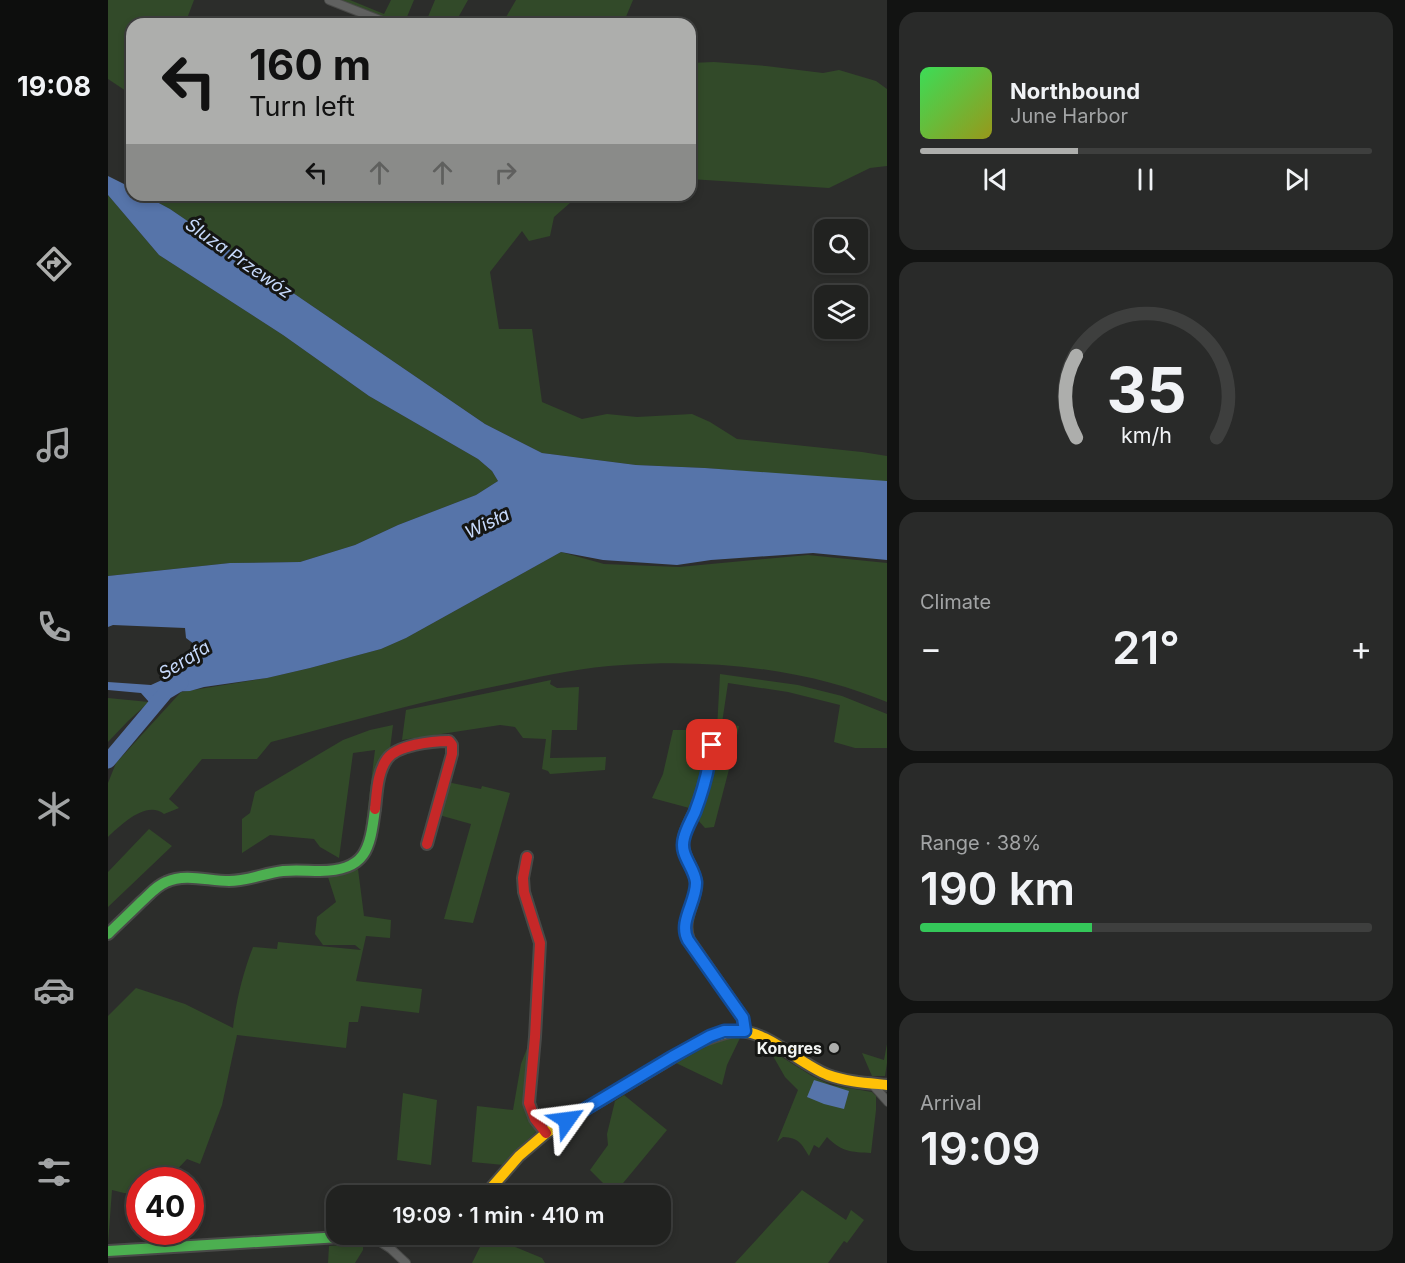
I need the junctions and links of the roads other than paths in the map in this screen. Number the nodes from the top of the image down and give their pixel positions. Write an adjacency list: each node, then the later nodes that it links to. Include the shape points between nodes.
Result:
1 (329, 0): 2 (street)
2 (375, 18)
3 (712, 745): 7 (street, via 703,788 684,838 684,851 696,881 685,931 743,1018)
4 (427, 844): 6 (street, via 452,754 448,741 424,743 389,756 380,777 372,835 355,865 326,871 284,871 240,880 172,879 156,888)
5 (527, 857): 11 (street, via 522,878 524,892 540,943 529,1103)
6 (108, 934)
7 (745, 1031): 8 (street, via 768,1039 828,1074); 11 (street, via 724,1031 697,1042)
8 (872, 1084): 9 (street); 10 (street)
9 (887, 1085)
10 (887, 1101)
11 (546, 1133): 12 (street)
12 (494, 1185)
13 (326, 1239): 15 (street)
14 (385, 1245): 16 (street)
15 (108, 1251)
16 (406, 1263)

